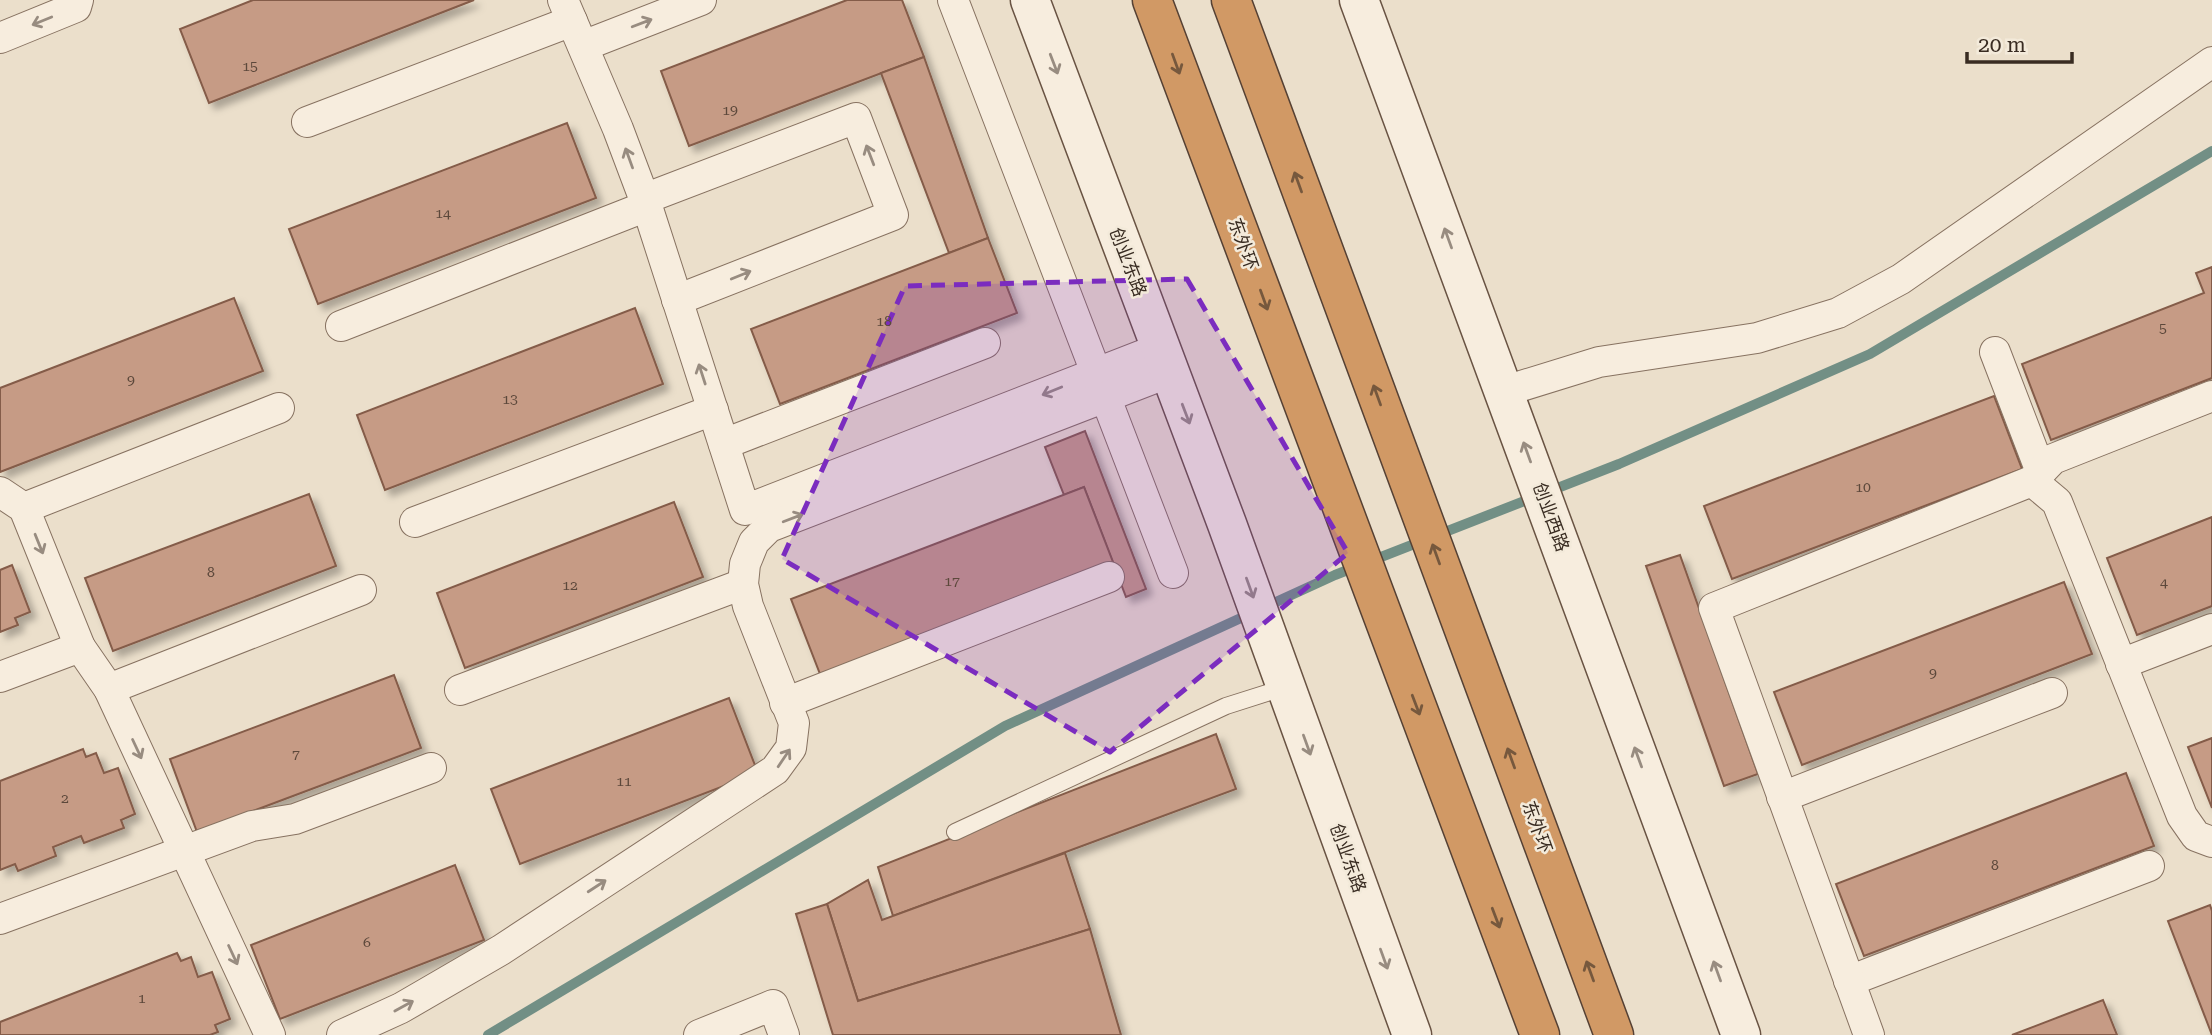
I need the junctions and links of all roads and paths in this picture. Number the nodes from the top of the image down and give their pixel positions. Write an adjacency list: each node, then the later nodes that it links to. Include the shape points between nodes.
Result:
1 (701, 0): 8 (street, one-way to 1)
2 (953, 0): 18 (street)
3 (1030, 0): 17 (street, 创业东路, one-way to 17)
4 (1152, 0): 55 (highway, 东外环, one-way to 55)
5 (1231, 0): 56 (highway, 东外环, one-way to 5)
6 (1360, 0): 19 (street, 创业西路, one-way to 6)
7 (83, 2): 9 (street, one-way to 9)
8 (573, 22): 11 (street); 12 (street, one-way to 8)
9 (0, 38)
10 (2212, 62): 19 (street, via 1901,279 1838,313 1757,338 1599,362)
11 (307, 122)
12 (645, 203): 13 (street); 13 (street, one-way to 12, via 893,215 856,118); 14 (street)
13 (677, 300): 22 (street, one-way to 13)
14 (341, 326)
15 (985, 343): 23 (street)
16 (1995, 352): 24 (street)
17 (1165, 360): 18 (street); 37 (street, 创业东路, one-way to 37)
18 (1101, 385): 26 (street, one-way to 26); 28 (street, one-way to 18, via 769,527); 29 (street)
19 (1505, 391): 57 (street, 创业西路, one-way to 19)
20 (2212, 396): 24 (street, via 2053,459)
21 (279, 408): 25 (street)
22 (713, 410): 23 (street); 27 (street)
23 (724, 444): 26 (street)
24 (2036, 477): 35 (street, via 2057,502); 43 (street, via 1714,608)
25 (12, 500): 34 (street, one-way to 34)
26 (745, 510): 28 (street)
27 (415, 522)
28 (754, 542): 31 (street)
29 (1173, 573)
30 (1109, 577): 41 (street)
31 (743, 584): 39 (street); 41 (street)
32 (361, 590): 38 (street)
33 (2212, 629): 35 (street)
34 (80, 647): 36 (street); 38 (street)
35 (2121, 664): 45 (street, via 2182,816 2196,836)
36 (0, 677)
37 (1285, 684): 44 (lane, via 1226,706); 54 (street, 创业东路, one-way to 54)
38 (109, 689): 46 (street, one-way to 46)
39 (460, 690)
40 (2052, 693): 43 (street)
41 (785, 703): 51 (street, one-way to 41, via 401,1008 500,950 775,770 791,748 794,723)
42 (431, 768): 46 (street, via 295,819 252,825)
43 (1782, 797): 49 (street)
44 (955, 832)
45 (2212, 842)
46 (185, 851): 48 (street); 50 (street, one-way to 50)
47 (2149, 866): 49 (street)
48 (0, 919)
49 (1849, 981): 58 (street)
50 (270, 1035)
51 (342, 1035)
52 (699, 1035): 53 (street, via 773,1005)
53 (784, 1035)
54 (1412, 1035)
55 (1540, 1035)
56 (1614, 1035)
57 (1741, 1035)
58 (1869, 1035)

